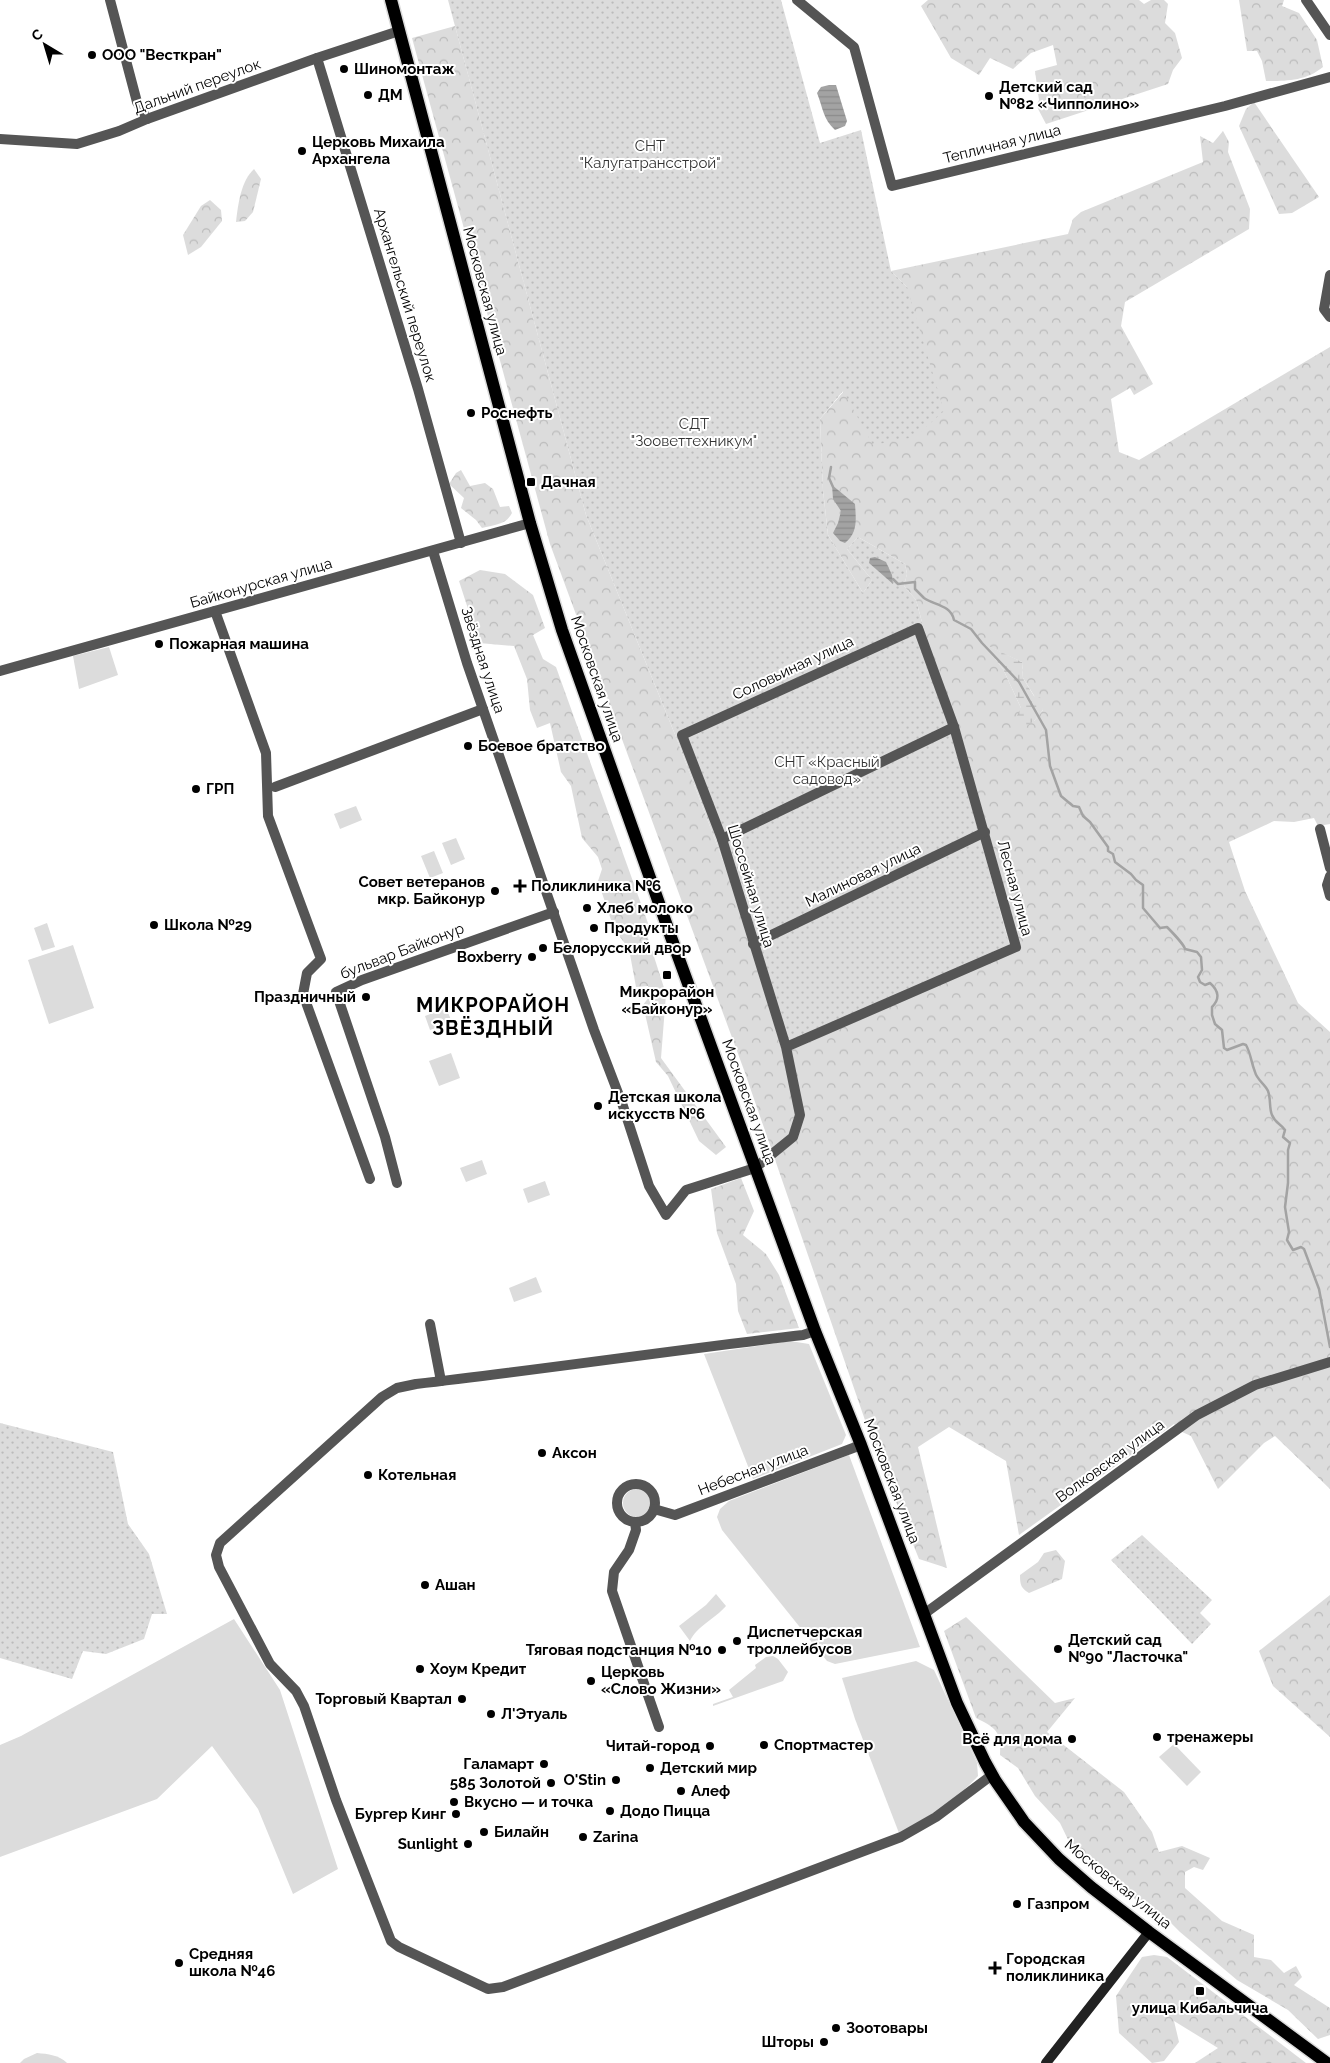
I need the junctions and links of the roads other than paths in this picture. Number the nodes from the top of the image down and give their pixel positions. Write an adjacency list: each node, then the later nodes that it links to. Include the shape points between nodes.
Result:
1 (110, 0): 9 (street, via 136,102)
2 (391, 0): 5 (main road, Московская улица)
3 (797, 0): 8 (street, Тепличная улица, via 854,47 892,186 1225,106)
4 (1306, 0): 6 (street)
5 (399, 31): 7 (street, Дальний переулок); 13 (main road, Московская улица)
6 (1330, 35)
7 (317, 58): 9 (street, Дальний переулок); 14 (street, Архангельский переулок, via 418,389)
8 (1330, 77)
9 (147, 119): 10 (street, Дальний переулок, via 77,144)
10 (0, 139)
11 (1330, 275): 12 (street, via 1324,309)
12 (1330, 317)
13 (530, 523): 14 (street, Байконурская улица); 32 (main road, Московская улица, via 562,630)
14 (461, 543): 15 (street, Байконурская улица)
15 (433, 550): 16 (street, Байконурская улица); 19 (street, Звёздная улица)
16 (215, 611): 18 (street, Байконурская улица); 33 (street, via 266,753 268,816 321,959 307,973 302,994)
17 (918, 628): 20 (street, Лесная улица); 21 (street, Соловьиная улица)
18 (0, 671)
19 (483, 709): 22 (street); 29 (street, Звёздная улица)
20 (954, 727): 24 (street, Лесная улица); 25 (street)
21 (682, 735): 25 (street, Шоссейная улица)
22 (275, 787)
23 (1320, 829): 26 (street)
24 (985, 832): 30 (street, Малиновая улица); 31 (street, Лесная улица, via 1016,947)
25 (722, 839): 30 (street, Шоссейная улица)
26 (1330, 868)
27 (1330, 876): 28 (street, via 1327,885)
28 (1330, 896)
29 (554, 912): 32 (street, Звёздная улица, via 649,1186 666,1214 686,1190); 34 (street, бульвар Байконур, via 336,992 385,1137)
30 (754, 944): 31 (street, Шоссейная улица)
31 (786, 1047): 32 (street, Шоссейная улица, via 800,1115 793,1137)
32 (755, 1168): 36 (main road, Московская улица)
33 (370, 1179)
34 (397, 1183)
35 (430, 1324): 38 (street)
36 (815, 1331): 38 (street); 39 (main road, Московская улица)
37 (1329, 1363): 42 (street, Волковская улица, via 1255,1385 1197,1415)
38 (440, 1381): 44 (street, via 397,1388 382,1397 220,1543 216,1555 219,1567 270,1664 296,1692 304,1706 336,1800 391,1941 399,1947 488,1988 503,1987 902,1837 936,1817)
39 (862, 1445): 40 (street, Небесная улица, via 675,1516); 42 (main road, Московская улица)
40 (654, 1509): 41 (street, via 645,1520); 41 (street, via 655,1499 650,1490 638,1484 628,1486 621,1493 618,1506 626,1518)
41 (635, 1522): 43 (street, via 636,1530 629,1550 614,1572 612,1591)
42 (924, 1614): 44 (main road, Московская улица, via 957,1703)
43 (659, 1727)
44 (992, 1775): 45 (main road, Московская улица, via 1024,1822 1059,1859)
45 (1149, 1932): 46 (street); 47 (main road, Московская улица)
46 (1046, 2063)
47 (1327, 2063)

